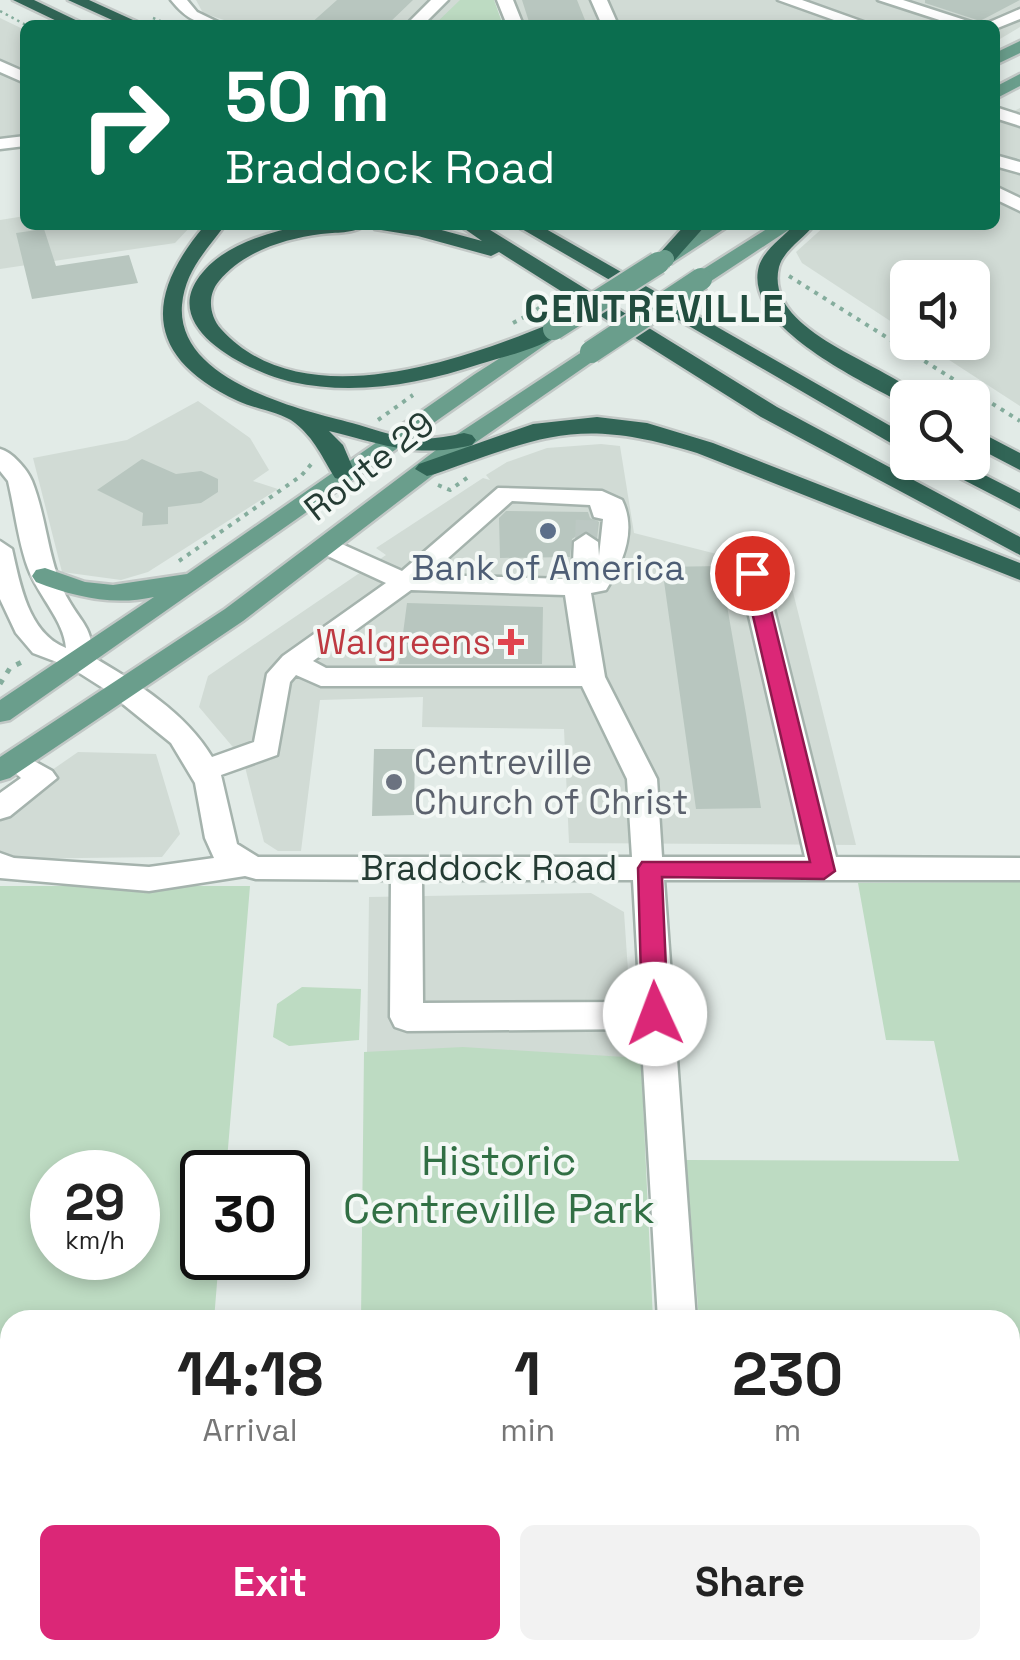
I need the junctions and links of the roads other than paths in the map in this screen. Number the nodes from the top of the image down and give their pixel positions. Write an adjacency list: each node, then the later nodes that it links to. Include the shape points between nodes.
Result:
1 (21, 0): 7 (highway)
2 (76, 0): 8 (highway)
3 (180, 0): 9 (street)
4 (440, 0): 10 (street)
5 (786, 0): 11 (street)
6 (886, 0): 12 (street)
7 (67, 20)
8 (124, 20)
9 (205, 20)
10 (419, 20)
11 (831, 20)
12 (955, 20)
13 (211, 230): 28 (highway, via 180,273 173,295 172,321 186,352 212,378)
14 (311, 230): 26 (highway, via 251,247 221,265 202,291 209,330 234,353 295,376 369,381 432,371)
15 (406, 230): 25 (highway, via 472,244)
16 (477, 230): 25 (highway)
17 (534, 230): 23 (highway)
18 (542, 230): 23 (highway)
19 (691, 230): 24 (highway)
20 (712, 230): 24 (main road, Route 29)
21 (778, 230): 30 (main road, Route 29, bridge)
22 (800, 230): 27 (highway, via 768,268 768,293 786,322)
23 (567, 251): 29 (highway)
24 (665, 259): 26 (main road, Route 29, bridge)
25 (535, 268): 41 (highway, via 769,412)
26 (554, 330): 31 (main road, Route 29)
27 (890, 386)
28 (301, 418): 31 (highway); 36 (highway, via 333,448)
29 (890, 436)
30 (464, 440): 31 (highway); 35 (main road, Route 29)
31 (386, 443): 36 (main road, Route 29)
32 (990, 446): 34 (highway)
33 (0, 456): 46 (street, via 20,480)
34 (1020, 463)
35 (423, 472): 40 (main road, Route 29); 44 (highway, via 541,430 596,424 647,430)
36 (343, 473): 43 (main road, Route 29)
37 (976, 480): 38 (highway)
38 (1020, 502)
39 (594, 542): 48 (street, via 601,564)
40 (326, 546): 47 (street); 52 (main road, Route 29)
41 (1020, 547)
42 (0, 550): 49 (street, via 30,634 44,650)
43 (210, 572): 46 (main road, via 133,594 104,595); 49 (main road, Route 29)
44 (1020, 572)
45 (752, 573): 62 (street)
46 (44, 576): 49 (street, via 78,630)
47 (406, 582): 48 (street); 48 (street, via 506,493 613,505 612,562 598,584); 50 (street)
48 (577, 587): 51 (street)
49 (80, 661): 52 (street); 53 (main road, Route 29)
50 (293, 662): 51 (street, via 321,678); 55 (street, via 277,680 267,748)
51 (591, 677): 60 (street, via 642,779)
52 (122, 690): 54 (main road, Route 29); 55 (street, via 163,718)
53 (0, 713)
54 (8, 766): 56 (street, via 42,778)
55 (204, 771): 58 (street, via 216,804 218,842)
56 (0, 808)
57 (0, 864): 58 (street, Braddock Road, via 149,879)
58 (244, 865): 59 (street, Braddock Road)
59 (406, 868): 60 (street, Braddock Road); 63 (street, via 408,1018)
60 (650, 868): 62 (street, Braddock Road); 63 (street)
61 (1020, 869): 62 (street, Braddock Road)
62 (824, 871)
63 (655, 1014): 64 (street)
64 (676, 1310)

